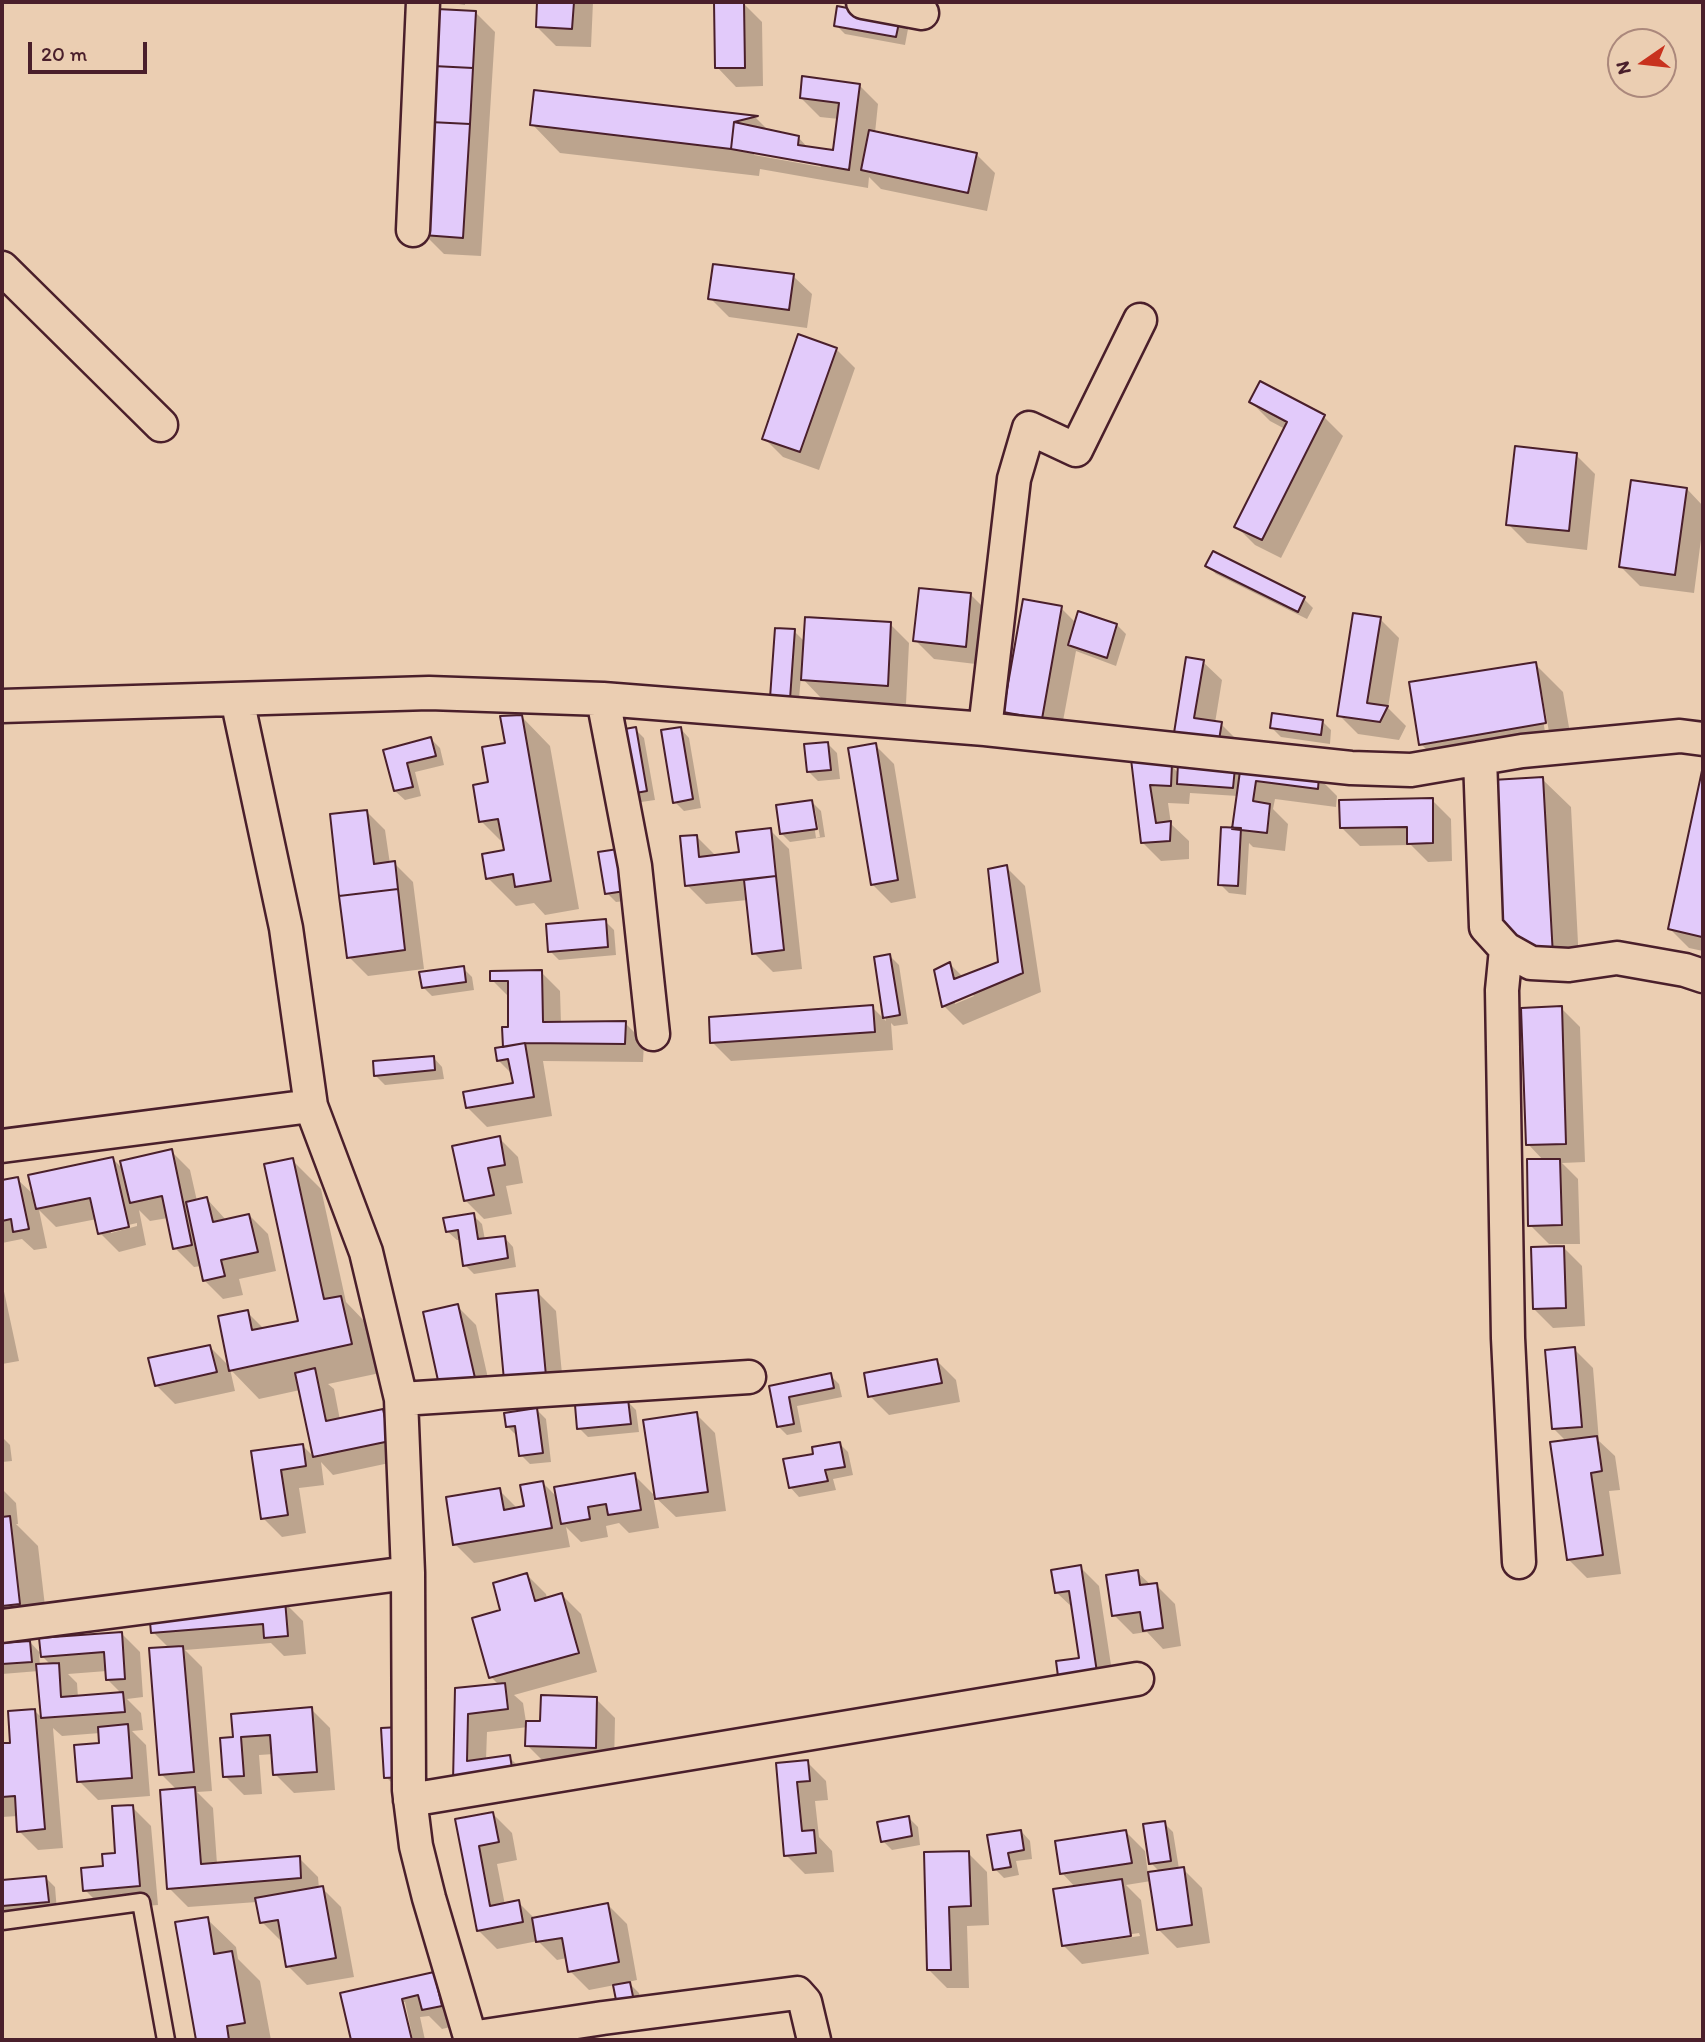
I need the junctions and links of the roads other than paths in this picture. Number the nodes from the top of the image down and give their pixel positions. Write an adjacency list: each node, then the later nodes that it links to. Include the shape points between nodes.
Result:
1 (423, 2): 4 (street)
2 (863, 2): 3 (street)
3 (922, 13)
4 (414, 230)
5 (2, 268): 7 (street)
6 (1140, 320): 11 (street, via 1076,450 1029,428 1014,479)
7 (161, 425)
8 (237, 699): 9 (street, via 429,693); 10 (street); 17 (street, via 286,928)
9 (603, 699): 11 (street); 16 (street, via 635,866)
10 (2, 706)
11 (985, 729): 13 (street, via 1351,768 1411,770)
12 (1703, 739): 13 (street, via 1680,736)
13 (1480, 758): 14 (street, via 1486,927)
14 (1506, 949): 15 (street, via 1531,963 1569,965 1617,958); 21 (street, via 1502,990 1508,1338)
15 (1703, 976)
16 (653, 1034)
17 (311, 1106): 18 (street); 20 (street, via 366,1252)
18 (2, 1146)
19 (749, 1377): 20 (street)
20 (401, 1399): 22 (street)
21 (1519, 1562)
22 (408, 1573): 23 (street); 25 (street)
23 (2, 1626)
24 (1137, 1679): 25 (street)
25 (410, 1800): 27 (street, via 416,1846)
26 (2, 1921): 28 (lane, via 141,1902)
27 (471, 2039): 29 (street, via 797,1993 805,2002)
28 (166, 2040)
29 (814, 2040)

